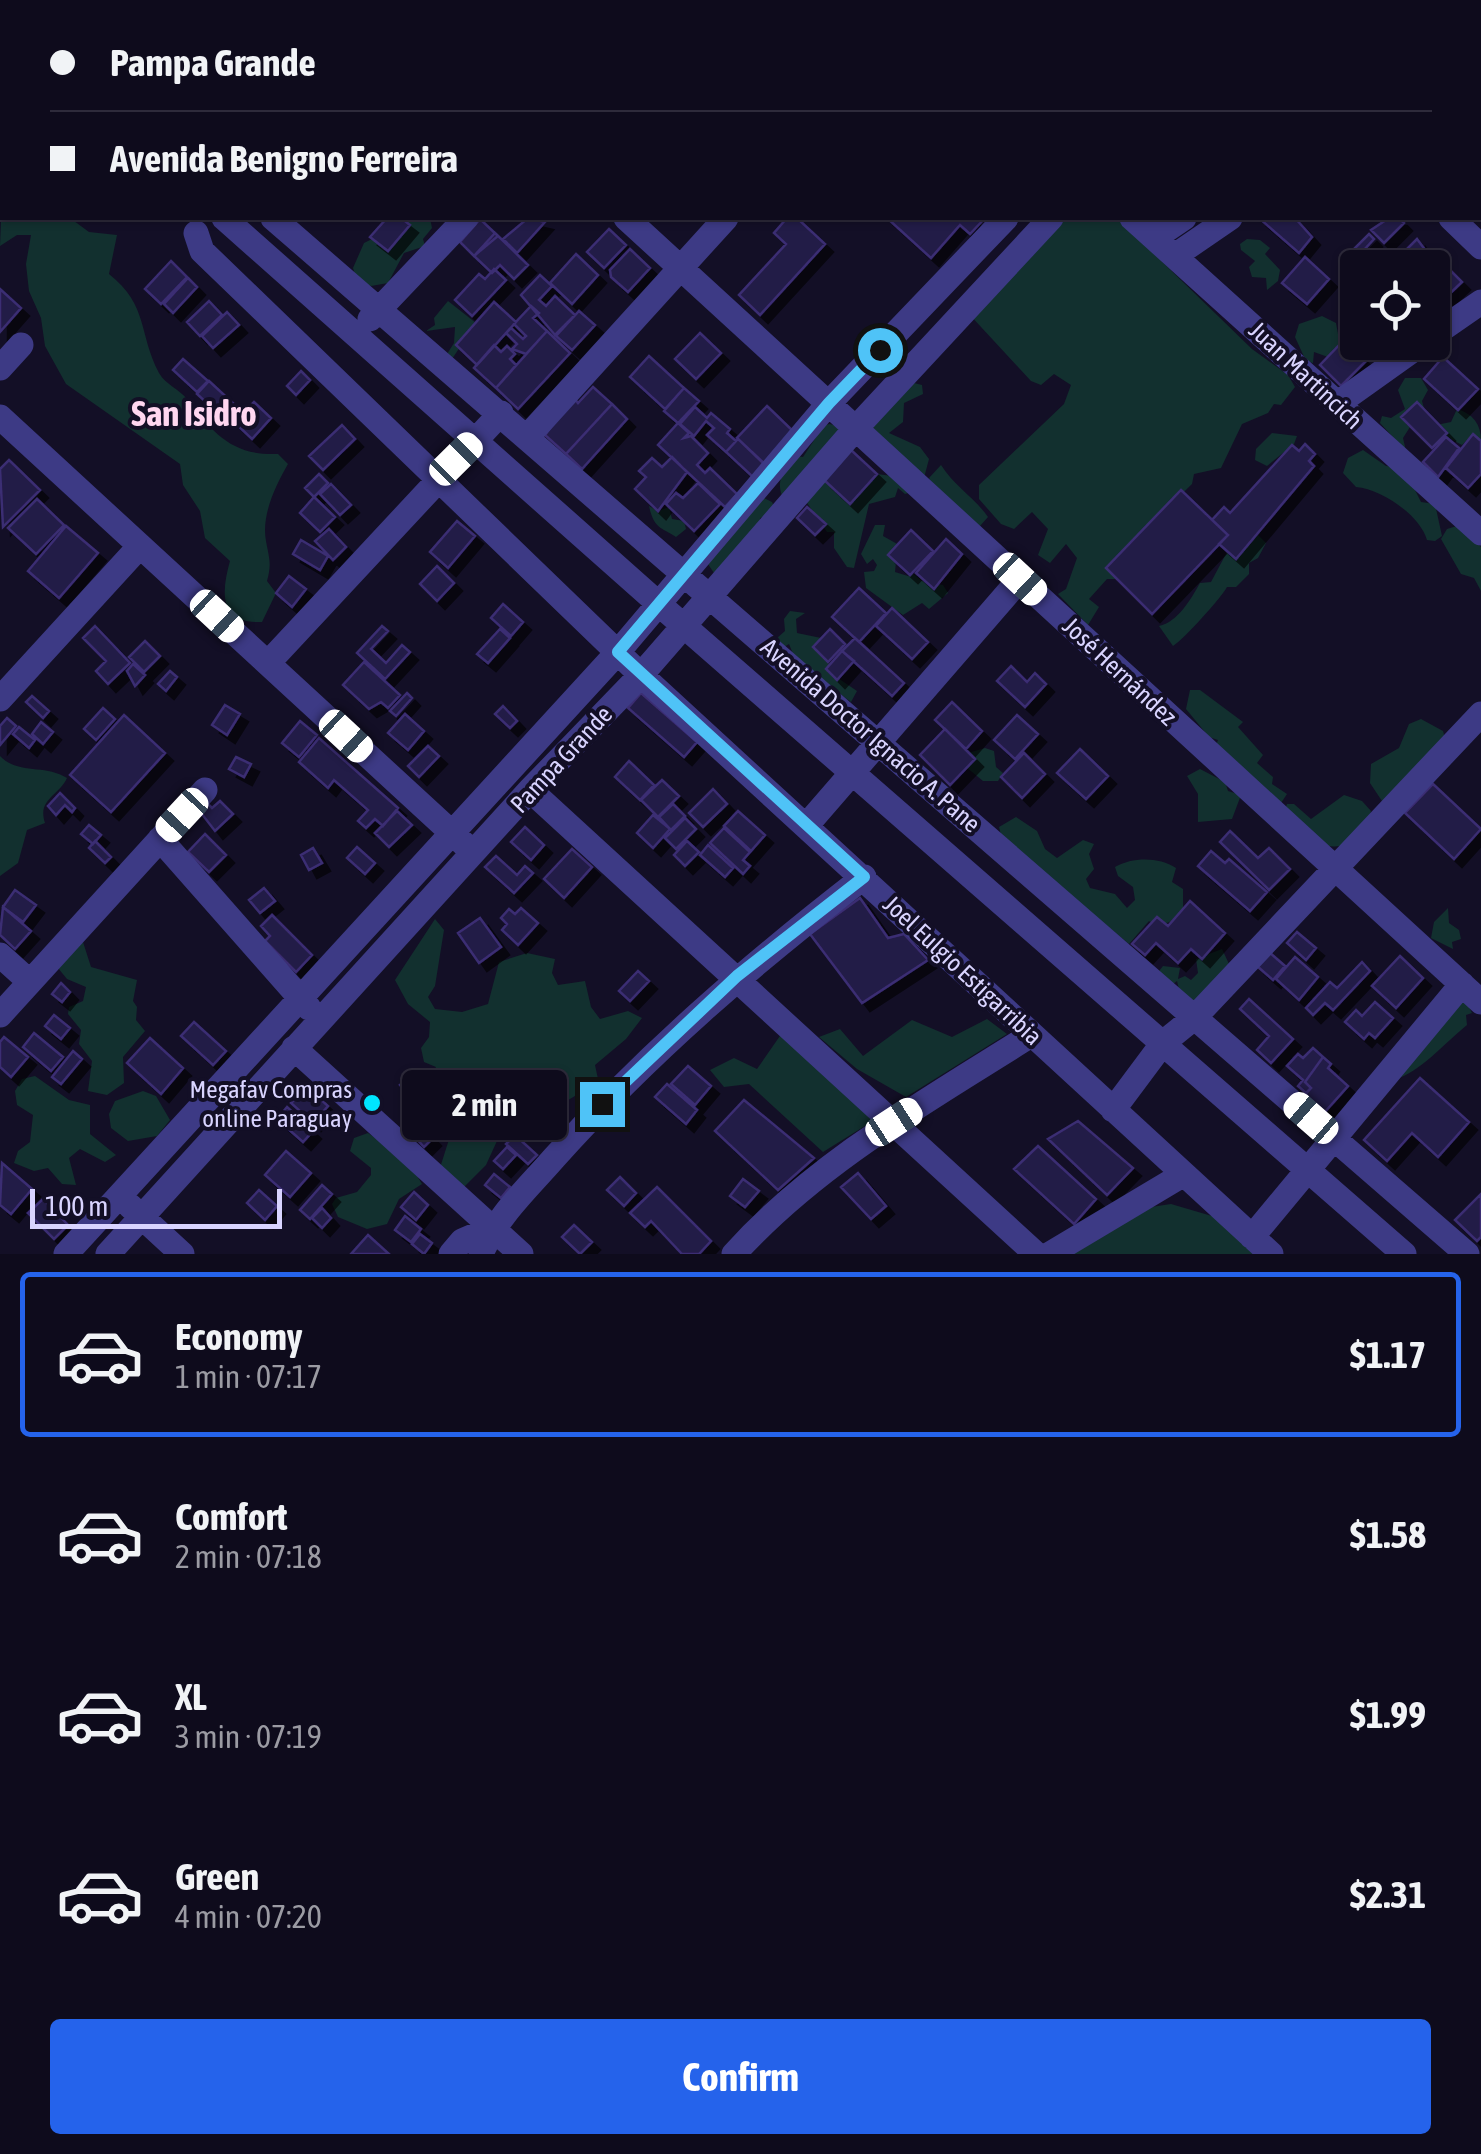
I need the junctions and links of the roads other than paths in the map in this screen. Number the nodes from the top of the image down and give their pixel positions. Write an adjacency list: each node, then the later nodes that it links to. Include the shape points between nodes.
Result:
1 (226, 220): 20 (street, Avenida Doctor Ignacio A. Pane)
2 (275, 220): 18 (street, Avenida Doctor Ignacio A. Pane)
3 (464, 220): 18 (street)
4 (628, 220): 16 (street, José Hernández)
5 (724, 220): 16 (street)
6 (1004, 220): 24 (street, Pampa Grande)
7 (1049, 220): 28 (street, Pampa Grande)
8 (1135, 220): 13 (street, Juan Martincich)
9 (1181, 220): 13 (street)
10 (1227, 220): 15 (street)
11 (1453, 220): 14 (street)
12 (196, 233): 31 (street, Joel Eulgio Estigarribia, via 202,251)
13 (1156, 237): 15 (street, Juan Martincich)
14 (1481, 247)
15 (1176, 255): 25 (street, Juan Martincich)
16 (681, 268): 24 (street, José Hernández); 29 (street)
17 (1481, 302): 19 (street)
18 (379, 308): 20 (street); 26 (street, Avenida Doctor Ignacio A. Pane)
19 (1450, 324)
20 (357, 334): 30 (street, Avenida Doctor Ignacio A. Pane)
21 (21, 345): 23 (street)
22 (1399, 360): 25 (street)
23 (0, 368)
24 (829, 403): 28 (street, José Hernández); 34 (street, Pampa Grande)
25 (1337, 404): 32 (street, Juan Martincich)
26 (501, 413): 29 (street, Avenida Doctor Ignacio A. Pane); 30 (street)
27 (0, 417): 33 (street)
28 (856, 428): 35 (street, José Hernández); 36 (street, Pampa Grande)
29 (528, 436): 34 (street, Avenida Doctor Ignacio A. Pane)
30 (475, 440): 31 (street); 37 (street, Avenida Doctor Ignacio A. Pane)
31 (438, 478): 39 (street, Joel Eulgio Estigarribia); 40 (street)
32 (1481, 533)
33 (140, 546): 40 (street); 42 (street)
34 (684, 572): 36 (street, Avenida Doctor Ignacio A. Pane); 37 (street, Pampa Grande)
35 (1020, 579): 44 (street); 52 (street, José Hernández)
36 (709, 594): 38 (street, Pampa Grande); 44 (street, Avenida Doctor Ignacio A. Pane)
37 (657, 602): 38 (street, Avenida Doctor Ignacio A. Pane); 39 (street, Pampa Grande)
38 (683, 625): 41 (street, Pampa Grande); 45 (street, Avenida Doctor Ignacio A. Pane)
39 (618, 652): 41 (street, Joel Eulgio Estigarribia); 49 (street, Pampa Grande)
40 (268, 664): 49 (street)
41 (641, 674): 47 (street, Pampa Grande); 48 (street, Joel Eulgio Estigarribia)
42 (0, 699)
43 (1481, 714): 52 (street)
44 (878, 741): 45 (street); 60 (street, Avenida Doctor Ignacio A. Pane)
45 (852, 772): 48 (street); 63 (street, Avenida Doctor Ignacio A. Pane)
46 (205, 790): 50 (street)
47 (530, 790): 51 (street, Pampa Grande); 55 (street)
48 (806, 826): 53 (street, Joel Eulgio Estigarribia)
49 (452, 832): 51 (street); 58 (street, Pampa Grande)
50 (160, 839): 56 (street); 58 (street)
51 (474, 854): 61 (street, Pampa Grande)
52 (1335, 868): 57 (street, José Hernández); 60 (street)
53 (864, 877): 55 (street); 62 (street, Joel Eulgio Estigarribia)
54 (0, 955): 56 (street)
55 (737, 976): 66 (street); 72 (street, via 602,1104)
56 (30, 982): 59 (street)
57 (1476, 996): 67 (street)
58 (300, 997): 61 (street); 70 (street, Pampa Grande)
59 (0, 1015)
60 (1195, 1017): 63 (street); 67 (street, Avenida Doctor Ignacio A. Pane)
61 (320, 1020): 64 (street, Pampa Grande)
62 (1031, 1034): 65 (street, Joel Eulgio Estigarribia); 66 (street)
63 (1162, 1043): 65 (street); 68 (street, Avenida Doctor Ignacio A. Pane)
64 (294, 1048): 71 (street, Pampa Grande); 72 (street)
65 (1113, 1110): 69 (street, Joel Eulgio Estigarribia)
66 (894, 1122): 80 (street, via 790,1198); 81 (street)
67 (1332, 1136): 68 (street); 84 (street, Avenida Doctor Ignacio A. Pane)
68 (1306, 1168): 73 (street); 83 (street, Avenida Doctor Ignacio A. Pane)
69 (1184, 1174): 73 (street, Joel Eulgio Estigarribia); 82 (street)
70 (119, 1196): 71 (street); 74 (street, Pampa Grande)
71 (142, 1217): 75 (street, Pampa Grande); 76 (street)
72 (492, 1228): 77 (street, via 462,1241); 78 (street); 79 (street)
73 (1262, 1246)
74 (66, 1254)
75 (108, 1254)
76 (182, 1254)
77 (452, 1254)
78 (481, 1254)
79 (521, 1254)
80 (734, 1254)
81 (1036, 1254)
82 (1050, 1254)
83 (1404, 1254)
84 (1468, 1254)

